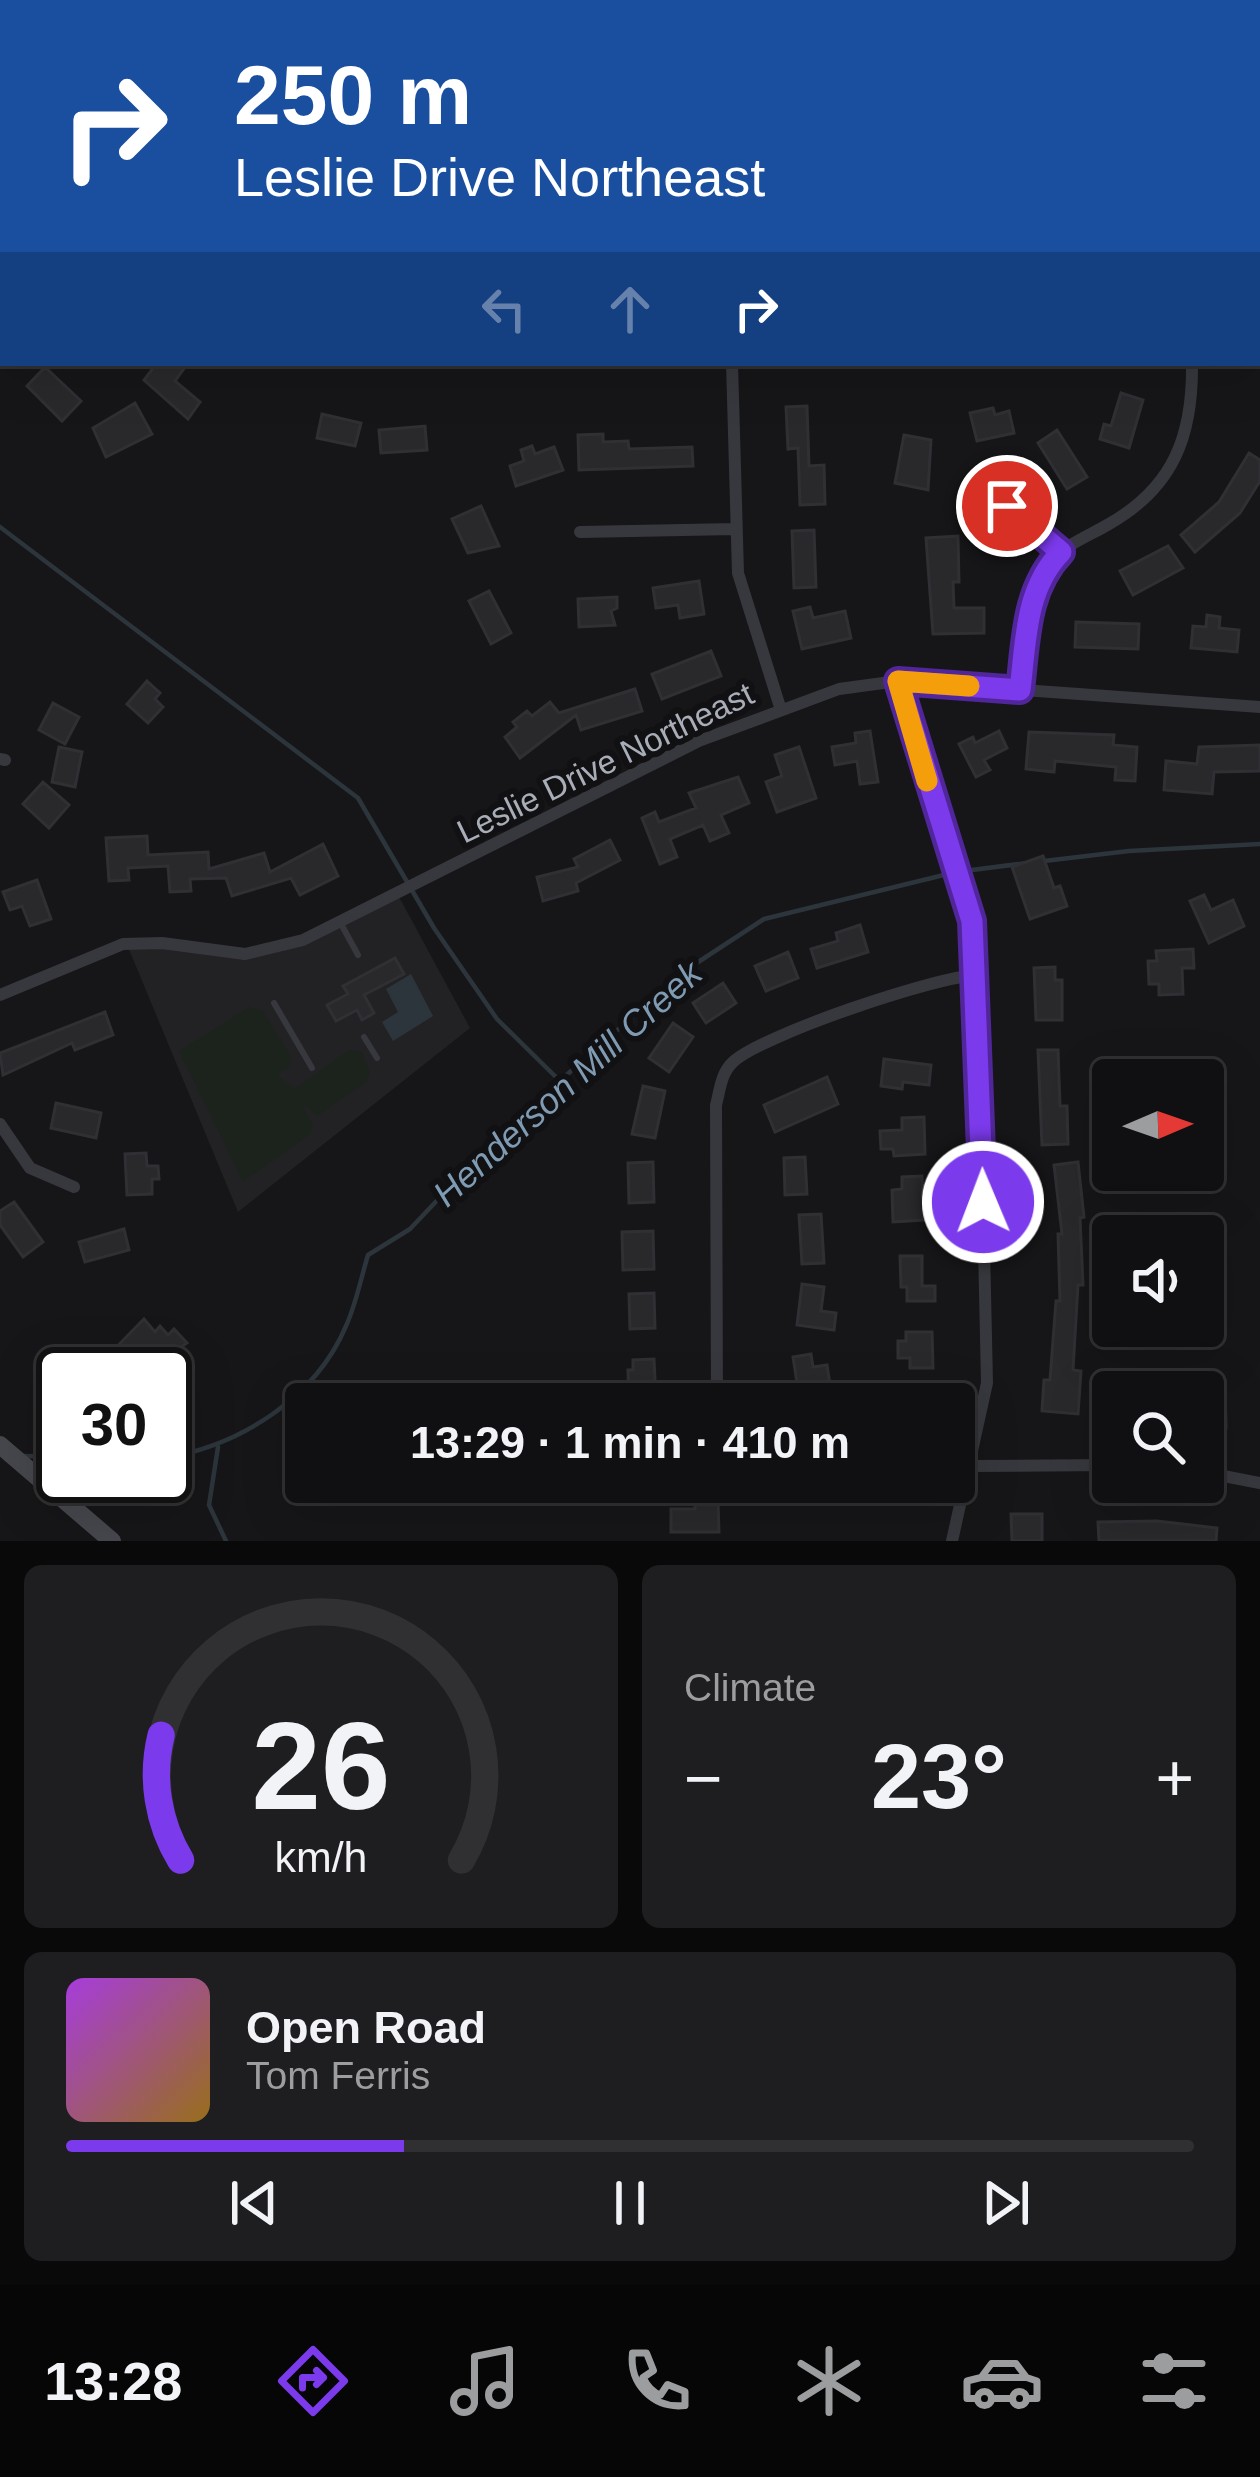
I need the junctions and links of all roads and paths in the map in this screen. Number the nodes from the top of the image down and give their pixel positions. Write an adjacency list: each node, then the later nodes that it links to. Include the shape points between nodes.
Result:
1 (732, 366): 4 (street)
2 (1192, 366): 6 (street, via 1187,433 1164,482)
3 (1007, 506): 6 (street)
4 (735, 529): 5 (street); 9 (street, via 744,598)
5 (580, 532)
6 (1061, 552): 8 (street, via 1031,602)
7 (898, 681): 8 (street, Leslie Drive Northeast); 9 (street, Leslie Drive Northeast); 13 (street, via 972,921)
8 (1020, 690): 10 (street, Leslie Drive Northeast)
9 (780, 707): 11 (street, Leslie Drive Northeast)
10 (1260, 707)
11 (340, 922): 12 (lane); 14 (street, Leslie Drive Northeast, via 245,954 123,944)
12 (358, 955)
13 (978, 975): 21 (street, via 926,982 752,1050 724,1073 716,1105); 23 (street, via 987,1383)
14 (0, 995)
15 (274, 1003): 18 (lane)
16 (364, 1037): 17 (lane)
17 (377, 1058)
18 (312, 1068)
19 (0, 1124): 20 (street, via 30,1168)
20 (74, 1187)
21 (717, 1383)
22 (2, 1447): 29 (street)
23 (975, 1449)
24 (1092, 1465): 25 (street)
25 (975, 1466)
26 (1224, 1476): 27 (street)
27 (1260, 1483)
28 (962, 1503): 30 (street)
29 (112, 1541)
30 (952, 1541)

